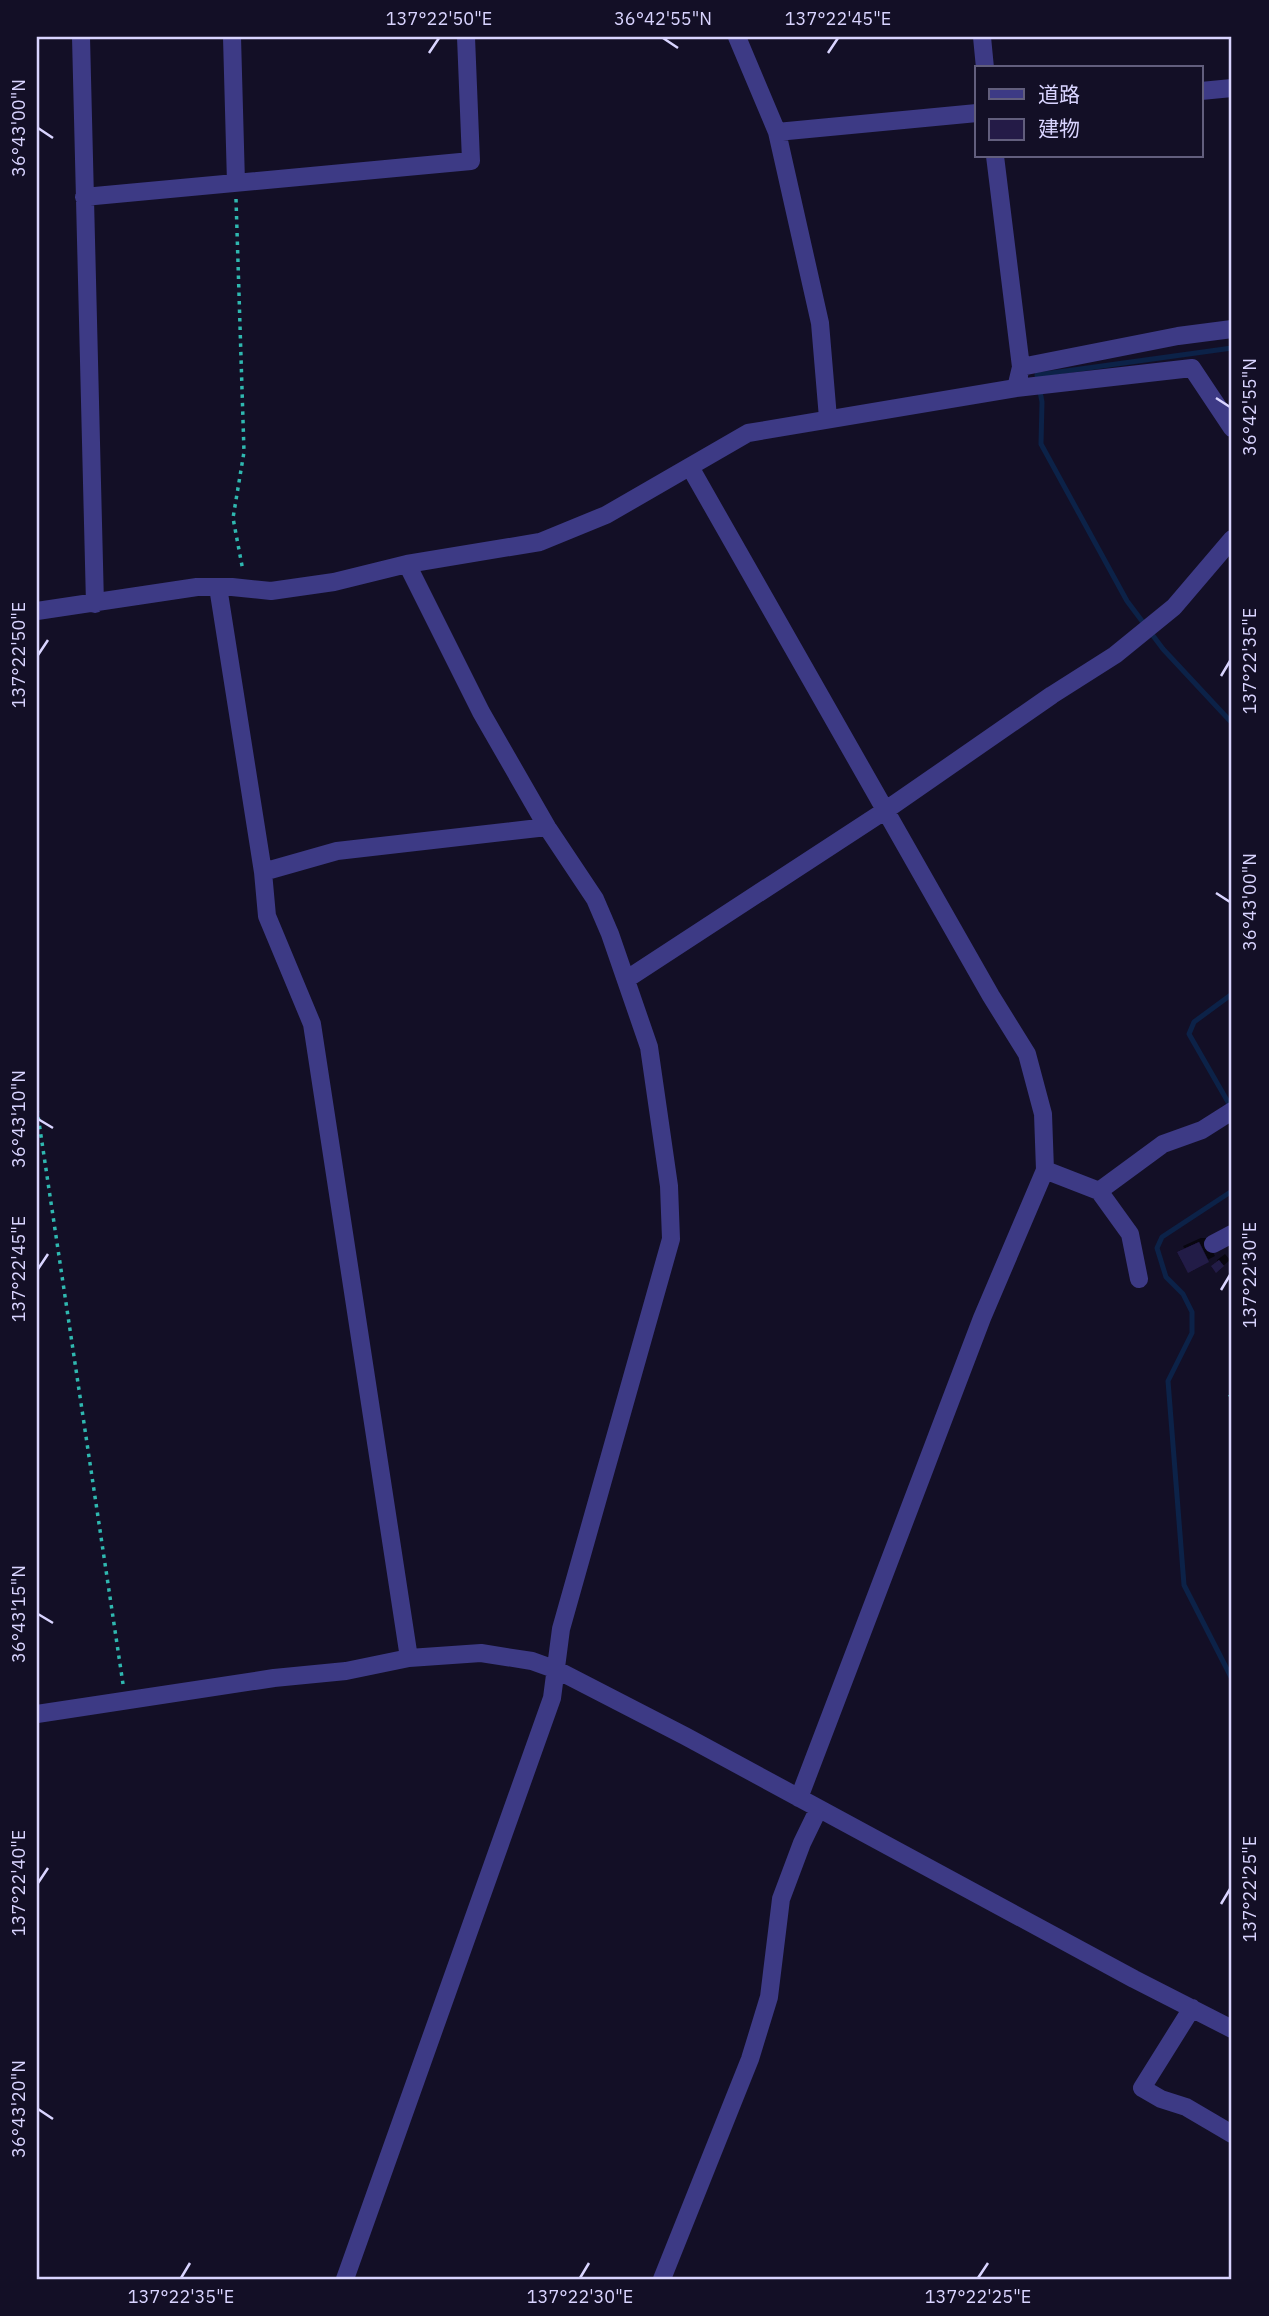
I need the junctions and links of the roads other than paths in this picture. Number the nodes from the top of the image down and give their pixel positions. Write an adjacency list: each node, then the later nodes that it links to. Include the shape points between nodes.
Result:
1 (81, 37): 13 (street)
2 (232, 37): 12 (street)
3 (466, 37): 12 (street, via 471,161)
4 (737, 37): 10 (street)
5 (982, 37): 6 (street)
6 (985, 66)
7 (1232, 88): 8 (street)
8 (1202, 91)
9 (975, 113): 10 (street)
10 (777, 132): 17 (street, via 820,323)
11 (995, 158): 15 (street)
12 (236, 183): 13 (street)
13 (84, 197): 23 (street)
14 (1232, 329): 15 (street)
15 (1021, 367): 16 (street)
16 (1016, 388): 17 (street); 18 (street, via 1192,369)
17 (828, 418): 19 (street, via 748,433)
18 (1232, 428)
19 (690, 467): 21 (street, via 606,515 540,542); 25 (street)
20 (1232, 539): 25 (street, via 1174,607 1115,655)
21 (407, 564): 22 (street, via 334,582 271,590); 26 (street, via 481,712)
22 (218, 587): 23 (street); 27 (street)
23 (95, 604): 24 (street)
24 (37, 611)
25 (886, 810): 28 (street); 30 (street, via 1027,1054 1043,1114)
26 (547, 827): 27 (street, via 337,851); 28 (street, via 595,899)
27 (263, 872): 35 (street, via 267,916 312,1024)
28 (627, 979): 36 (street, via 649,1047 669,1186 671,1239 561,1629)
29 (1232, 1111): 31 (street, via 1202,1130 1163,1144)
30 (1045, 1170): 31 (street); 38 (street, via 982,1318)
31 (1099, 1191): 34 (street, via 1130,1234)
32 (1232, 1234): 33 (street)
33 (1213, 1244)
34 (1139, 1279)
35 (409, 1658): 36 (street, via 481,1653); 37 (street)
36 (557, 1670): 38 (street); 43 (street, via 552,1698)
37 (37, 1714)
38 (799, 1798): 39 (street)
39 (818, 1810): 40 (street); 44 (street, via 781,1899 769,1997 750,2059)
40 (1192, 2008): 41 (street); 42 (street, via 1142,2088)
41 (1232, 2029)
42 (1232, 2134)
43 (345, 2279)
44 (662, 2279)

